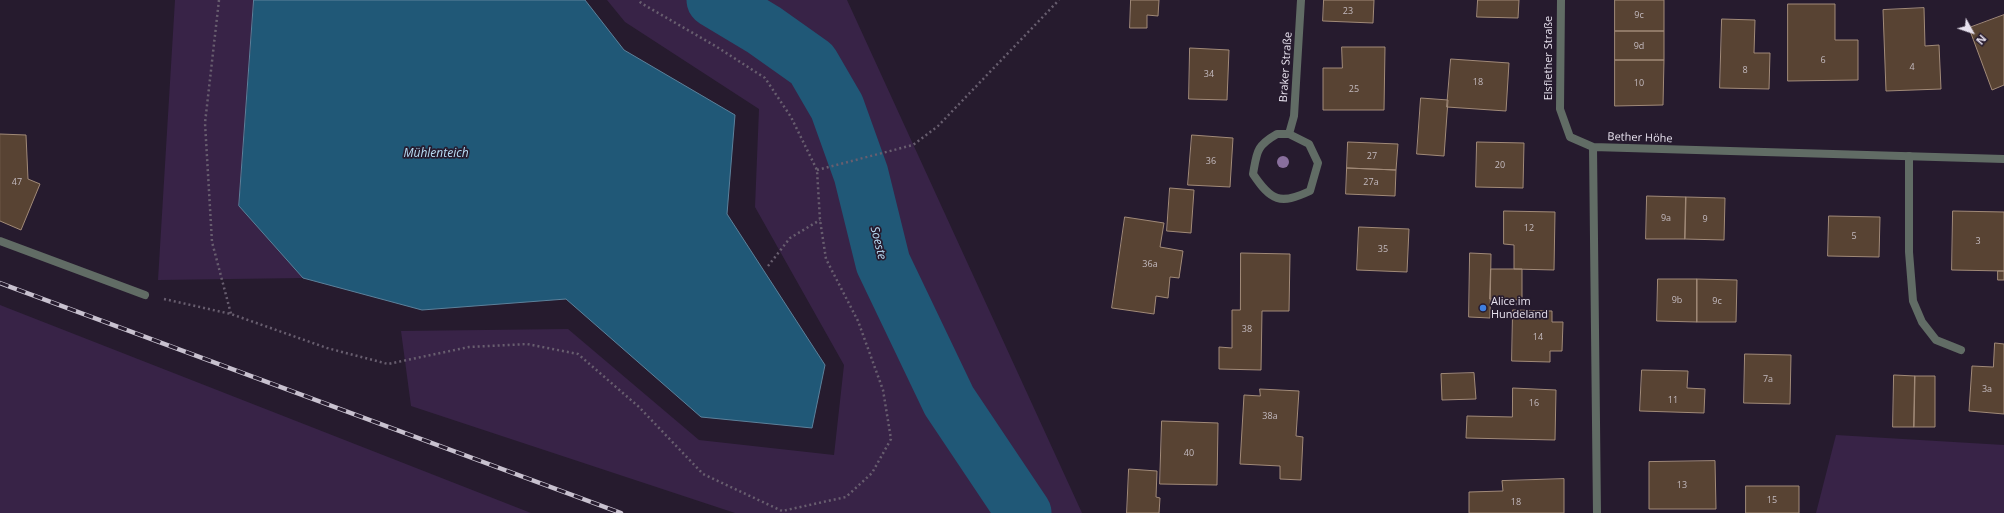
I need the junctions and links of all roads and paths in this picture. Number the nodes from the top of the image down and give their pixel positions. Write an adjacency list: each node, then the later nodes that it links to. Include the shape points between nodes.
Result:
1 (219, 0): 17 (path, via 205,123 212,242)
2 (639, 0): 10 (path, via 765,78 791,117)
3 (1059, 0): 10 (path, via 938,126 912,145)
4 (1301, 0): 6 (street, Braker Straße, via 1294,116)
5 (1561, 0): 7 (street, Elsflether Straße, via 1560,109 1570,137)
6 (1288, 134): 6 (street, via 1309,144 1318,163 1310,191 1294,198 1276,198 1265,192 1253,174 1256,155 1262,142 1276,134)
7 (1593, 147): 8 (street, Bether Höhe); 19 (street, Bether Höhe)
8 (1909, 156): 9 (street, Bether Höhe); 18 (street, via 1909,252 1913,301 1922,322 1936,340)
9 (2004, 159)
10 (817, 170): 11 (path)
11 (820, 220): 13 (path, via 790,238); 17 (path, via 826,260 858,321 884,390 891,439 872,473 846,497 782,511 703,474 639,407 578,354 527,344 469,347 388,364 327,348)
12 (0, 241): 14 (street)
13 (768, 266)
14 (145, 295): 17 (path)
15 (1490, 304): 16 (path)
16 (1521, 304)
17 (231, 314)
18 (1961, 350)
19 (1597, 513)

